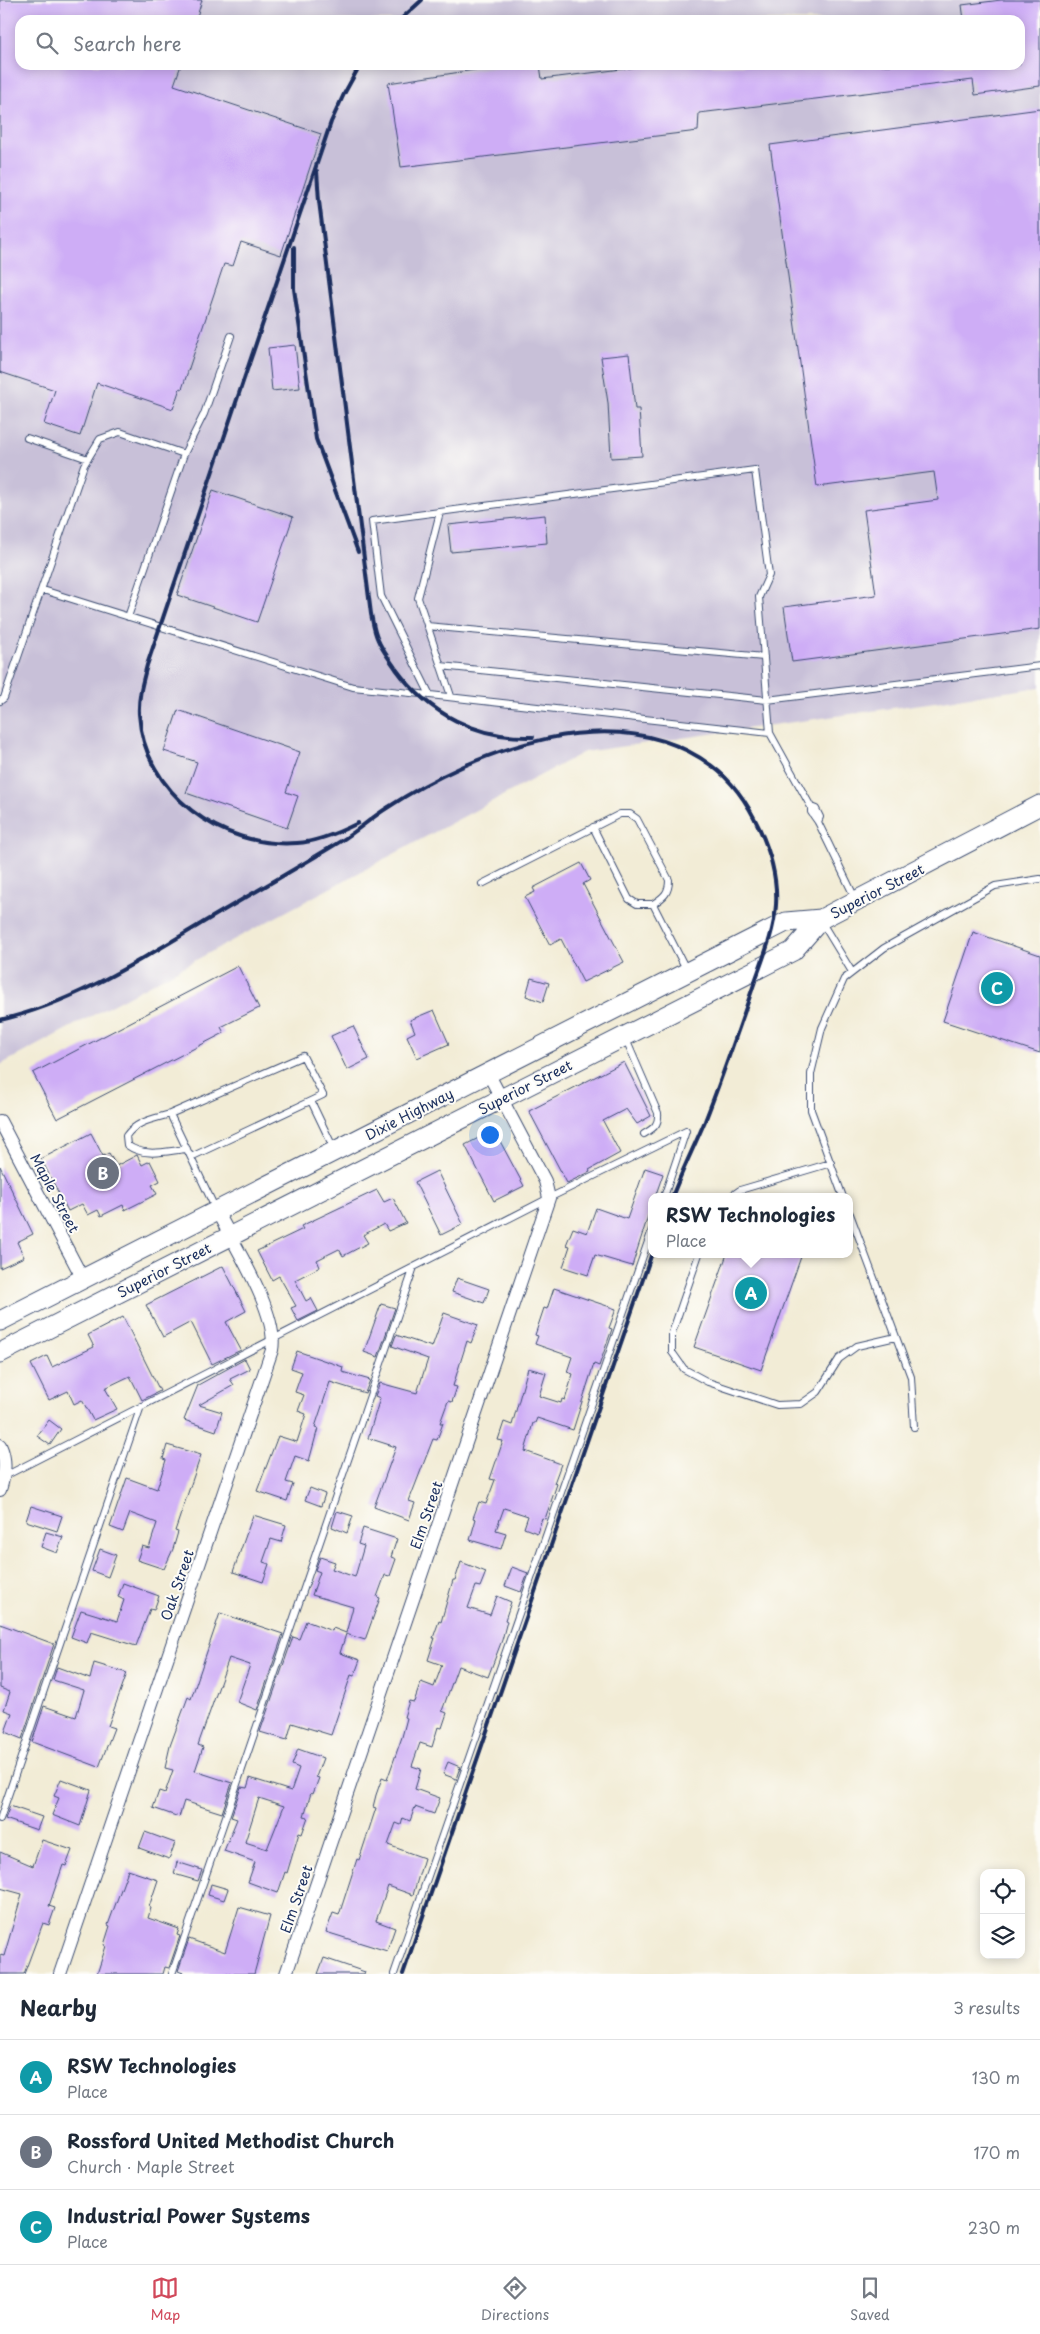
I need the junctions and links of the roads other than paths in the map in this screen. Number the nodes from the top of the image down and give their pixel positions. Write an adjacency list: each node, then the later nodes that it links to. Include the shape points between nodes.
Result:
1 (230, 336): 3 (lane, via 204,414)
2 (27, 438): 4 (lane)
3 (184, 454): 4 (lane, via 120,432 100,439); 7 (lane)
4 (88, 459): 6 (lane)
5 (440, 512): 8 (lane, via 418,598); 9 (lane, via 756,470 769,575 759,597); 12 (lane, via 372,521 381,596)
6 (43, 590): 7 (lane); 15 (lane, via 4,698)
7 (128, 617): 12 (lane, via 353,687)
8 (427, 626): 9 (lane); 10 (lane)
9 (764, 657): 14 (lane)
10 (441, 666): 13 (lane); 14 (lane)
11 (1040, 666): 14 (lane)
12 (430, 695): 13 (lane)
13 (452, 696): 16 (lane)
14 (768, 700): 16 (lane)
15 (0, 701)
16 (770, 733): 21 (lane, via 811,807 816,808 820,816 818,822)
17 (1040, 805): 21 (main road, Superior Street)
18 (593, 827): 20 (lane); 22 (lane, via 629,899 638,904); 22 (lane, via 620,814 630,814 637,819 669,880 669,890 664,898)
19 (1040, 879): 25 (lane, via 995,886 884,948)
20 (482, 884)
21 (856, 901): 23 (main road, Superior Street)
22 (653, 904): 24 (lane)
23 (821, 920): 24 (main road, Dixie Highway, via 786,922); 25 (lane); 26 (main road, Superior Street, via 793,951)
24 (687, 972): 26 (main road); 28 (main road, Dixie Highway)
25 (852, 972): 37 (lane, via 844,979 822,1028 811,1074 811,1110)
26 (700, 998): 27 (main road, Superior Street)
27 (625, 1036): 29 (main road, Superior Street); 33 (lane, via 658,1113 659,1122)
28 (488, 1073): 29 (street); 35 (main road, Dixie Highway)
29 (501, 1099): 41 (street, via 545,1181); 44 (main road, Superior Street)
30 (311, 1101): 31 (lane, via 323,1095 303,1056); 35 (lane); 36 (lane)
31 (170, 1114): 34 (lane); 34 (lane, via 130,1129 126,1136 127,1145 147,1153)
32 (0, 1121): 48 (street, Maple Street)
33 (644, 1134)
34 (187, 1149): 36 (lane)
35 (335, 1151): 42 (main road, Dixie Highway)
36 (191, 1157): 42 (lane)
37 (830, 1163): 39 (lane); 40 (lane)
38 (665, 1193): 41 (lane, via 686,1132)
39 (736, 1193)
40 (841, 1193)
41 (549, 1198): 47 (lane); 61 (street, Elm Street)
42 (217, 1211): 44 (street, Oak Street); 48 (main road, Dixie Highway)
43 (853, 1222): 50 (lane)
44 (230, 1236): 51 (street, Oak Street, via 266,1307); 52 (main road, Superior Street)
45 (648, 1242): 62 (lane)
46 (698, 1258): 50 (lane, via 672,1333 672,1352 684,1369 708,1382 777,1405 800,1404 818,1392 839,1359 857,1346)
47 (414, 1267): 51 (lane); 60 (lane)
48 (83, 1279): 49 (main road, Dixie Highway)
49 (0, 1321)
50 (896, 1337): 54 (lane, via 911,1377)
51 (274, 1338): 53 (lane); 59 (street, Oak Street)
52 (0, 1353)
53 (141, 1406): 56 (lane); 58 (lane)
54 (914, 1427)
55 (0, 1445): 56 (street, via 4,1453)
56 (2, 1478): 57 (street)
57 (0, 1490)
58 (0, 1819)
59 (60, 1974)
60 (172, 1974)
61 (286, 1974)
62 (394, 1974)

